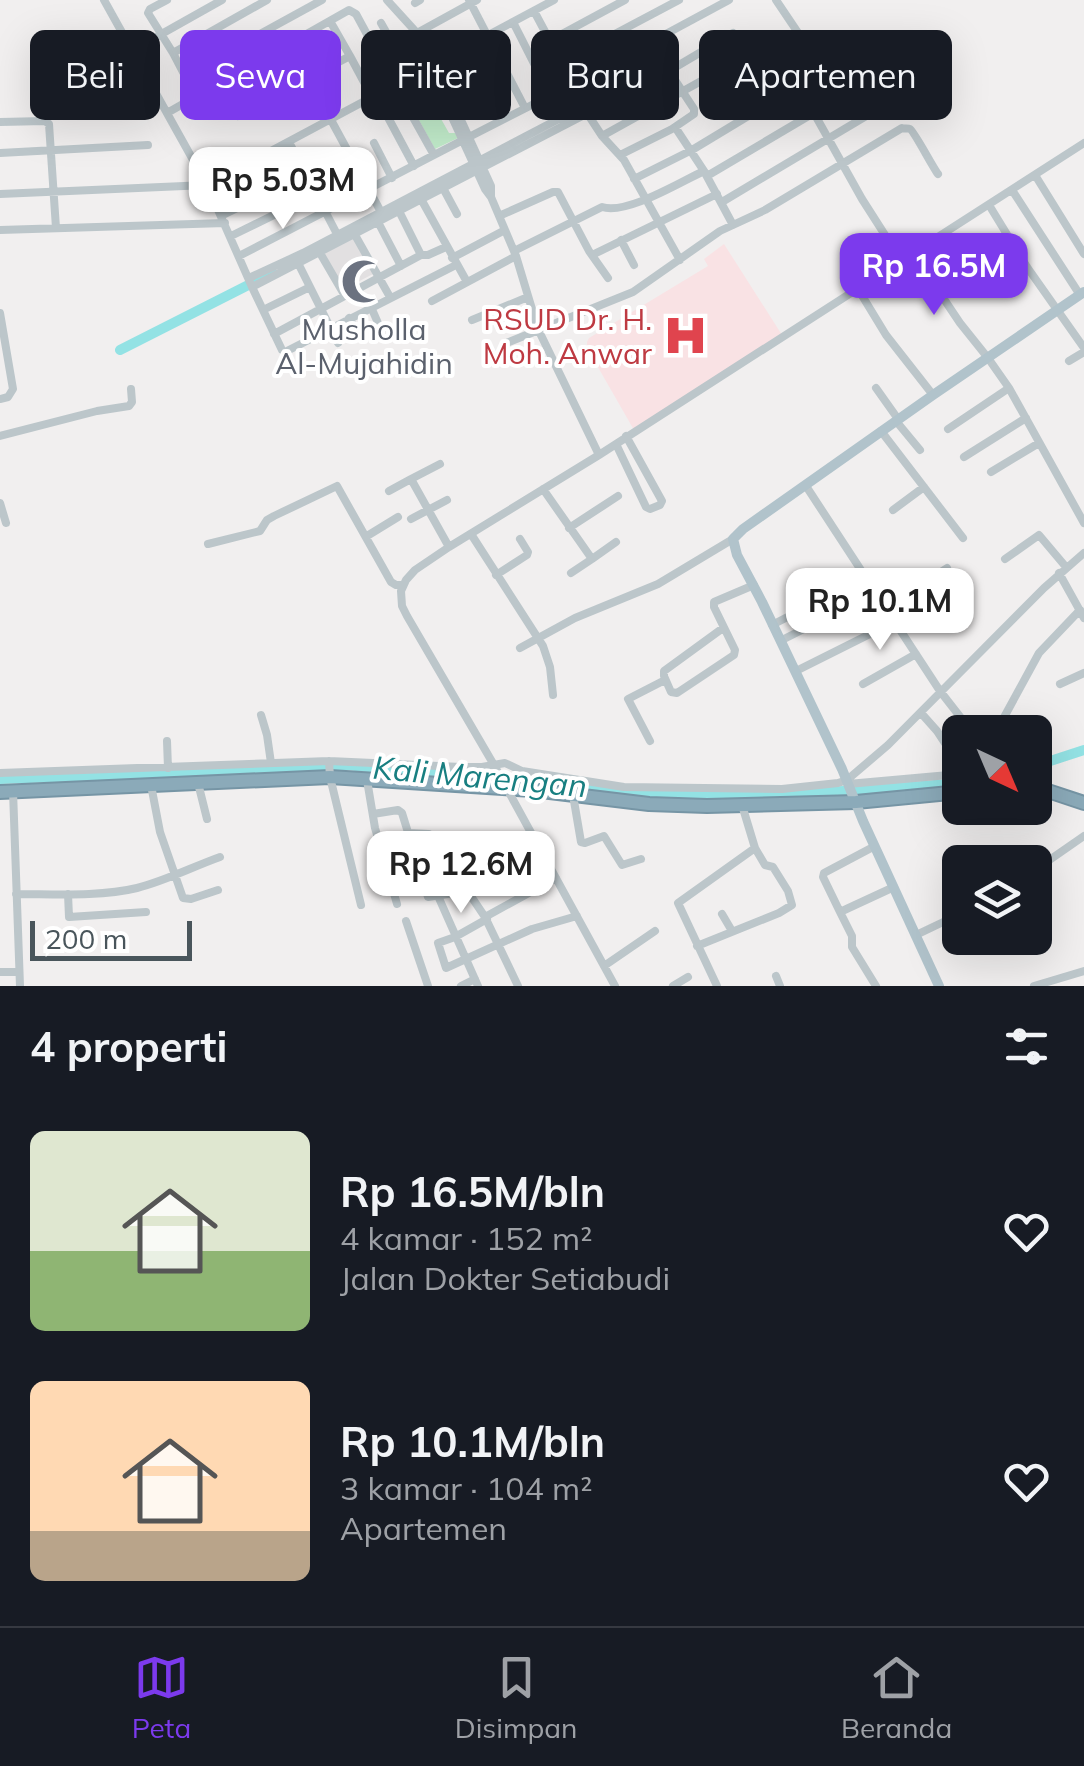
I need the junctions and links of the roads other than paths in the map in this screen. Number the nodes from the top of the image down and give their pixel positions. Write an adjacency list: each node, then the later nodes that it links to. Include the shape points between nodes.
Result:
1 (104, 0): 21 (street)
2 (167, 0): 35 (street, via 148,13)
3 (222, 0): 14 (street)
4 (267, 0): 20 (street)
5 (322, 0): 22 (street)
6 (387, 0): 26 (street)
7 (554, 0): 15 (street)
8 (625, 0): 31 (street)
9 (680, 0): 32 (street)
10 (702, 0): 16 (street)
11 (728, 0): 16 (street)
12 (776, 0): 34 (street)
13 (472, 1): 27 (street); 28 (street)
14 (205, 9): 20 (street); 35 (street)
15 (534, 11): 18 (street); 30 (street)
16 (708, 11): 33 (street)
17 (330, 21): 23 (street); 24 (street, via 352,10); 37 (street)
18 (513, 22): 29 (street); 38 (street)
19 (381, 24): 25 (street)
20 (216, 28): 36 (street)
21 (121, 30)
22 (267, 30)
23 (314, 30)
24 (364, 30)
25 (385, 30)
26 (413, 30)
27 (421, 30)
28 (486, 30)
29 (498, 30)
30 (544, 30)
31 (568, 30)
32 (622, 30)
33 (673, 30)
34 (797, 30)
35 (161, 34): 36 (street)
36 (173, 53): 40 (street)
37 (350, 56): 39 (street); 41 (street)
38 (531, 57)
39 (341, 61)
40 (180, 66)
41 (361, 74)
42 (511, 79): 49 (street)
43 (699, 83): 45 (street)
44 (679, 88): 45 (street)
45 (682, 93): 63 (street, via 694,114); 64 (street)
46 (160, 100): 50 (street)
47 (180, 106): 50 (street)
48 (531, 106): 49 (street)
49 (526, 108): 65 (street)
50 (167, 113): 85 (street)
51 (331, 120): 67 (street); 88 (street)
52 (388, 120): 78 (street)
53 (414, 120): 74 (street)
54 (458, 120): 65 (street)
55 (566, 120): 61 (street)
56 (592, 120): 64 (street)
57 (742, 120): 71 (street)
58 (800, 120): 80 (street)
59 (819, 120): 66 (street)
60 (859, 120): 66 (street)
61 (563, 121): 76 (street)
62 (0, 122): 72 (street, via 47,122)
63 (675, 127): 71 (street); 75 (street)
64 (602, 136): 75 (street)
65 (466, 138): 74 (street); 76 (street)
66 (829, 138): 77 (street); 92 (street)
67 (289, 142): 79 (street); 85 (street)
68 (374, 143): 83 (street)
69 (1084, 144): 82 (street)
70 (148, 145): 72 (street)
71 (692, 150): 80 (street); 84 (street)
72 (51, 151): 73 (street); 87 (street)
73 (0, 153)
74 (434, 155): 78 (street)
75 (620, 155): 84 (street)
76 (478, 165): 86 (street); 98 (street); 100 (street)
77 (843, 165): 81 (street, via 907,128); 106 (street); 124 (street)
78 (414, 166): 83 (street)
79 (305, 172): 91 (street); 101 (street)
80 (706, 174): 92 (street); 93 (street)
81 (938, 174)
82 (1035, 176): 89 (street); 119 (street)
83 (392, 178): 88 (street)
84 (634, 178): 93 (street)
85 (207, 185): 87 (street); 101 (street)
86 (443, 188): 94 (street); 99 (street)
87 (54, 190): 90 (street); 107 (street)
88 (370, 190): 97 (street); 98 (street)
89 (1012, 190): 95 (street); 135 (street)
90 (0, 194)
91 (317, 194): 97 (street); 112 (street)
92 (719, 198): 105 (street); 106 (street)
93 (646, 199): 104 (street); 105 (street)
94 (421, 200): 96 (street); 102 (street)
95 (990, 205): 118 (street); 143 (street)
96 (399, 211): 103 (street); 109 (street)
97 (326, 212): 113 (street); 122 (street)
98 (381, 212): 113 (street)
99 (458, 214)
100 (500, 216): 104 (street, via 555,192); 110 (street)
101 (223, 219): 107 (street); 112 (street)
102 (432, 219): 109 (street); 115 (street)
103 (378, 222): 111 (street); 128 (street)
104 (574, 222): 116 (street); 121 (street)
105 (658, 224): 114 (street); 123 (street)
106 (733, 225): 123 (street)
107 (56, 228): 108 (street)
108 (0, 230)
109 (409, 230): 120 (street)
110 (504, 230): 116 (street); 125 (street)
111 (355, 235): 113 (street); 129 (street)
112 (231, 236): 122 (street)
113 (339, 238): 117 (street); 132 (street)
114 (621, 240): 121 (street); 127 (street)
115 (446, 247): 120 (street); 125 (street)
116 (515, 253): 131 (street); 137 (street)
117 (320, 254): 126 (street); 136 (street)
118 (913, 254): 124 (street); 156 (street)
119 (1084, 254)
120 (422, 255): 128 (street)
121 (592, 255): 130 (street)
122 (239, 256): 132 (street)
123 (680, 260): 149 (street, via 633,292)
124 (900, 260): 134 (street)
125 (454, 262): 131 (street); 138 (street)
126 (299, 264): 132 (street); 133 (street)
127 (634, 265)
128 (401, 266): 129 (street)
129 (380, 277): 136 (street); 138 (street)
130 (608, 278)
131 (466, 282): 139 (street)
132 (251, 283): 142 (street)
133 (310, 287): 141 (street); 142 (street)
134 (858, 289): 162 (street); 169 (street)
135 (1082, 293): 143 (main road)
136 (345, 296): 141 (street)
137 (528, 296): 146 (street); 149 (street)
138 (390, 297): 140 (street)
139 (432, 301)
140 (371, 307): 145 (street); 147 (street)
141 (321, 308): 148 (street); 151 (street)
142 (263, 310): 151 (street)
143 (1057, 311): 155 (street); 156 (main road)
144 (0, 314): 152 (street)
145 (349, 318): 148 (street); 150 (street)
146 (472, 320)
147 (378, 323)
148 (331, 328): 151 (street, via 285,352); 153 (street)
149 (538, 329): 154 (street); 173 (street)
150 (358, 332)
151 (274, 334)
152 (2, 341): 158 (street)
153 (338, 343)
154 (504, 344)
155 (1084, 350): 157 (street)
156 (988, 358): 160 (street); 162 (main road)
157 (1069, 361)
158 (4, 370): 163 (street, via 12,393)
159 (876, 388): 165 (street)
160 (1009, 388): 164 (street); 166 (street)
161 (131, 389): 168 (street, via 129,406)
162 (932, 395): 165 (main road)
163 (0, 399)
164 (1026, 418): 170 (street); 174 (street)
165 (897, 420): 167 (main road); 172 (street)
166 (948, 428)
167 (882, 431): 178 (main road); 179 (street)
168 (0, 436)
169 (626, 436): 171 (street); 171 (street, via 660,505 646,507)
170 (1039, 443): 176 (street); 190 (street)
171 (616, 444): 173 (street)
172 (920, 450)
173 (599, 455): 180 (street)
174 (964, 458)
175 (440, 464): 177 (street)
176 (992, 472)
177 (412, 479): 181 (street); 185 (street)
178 (806, 486): 195 (main road); 207 (street)
179 (924, 487): 186 (street); 194 (street)
180 (543, 488): 191 (street); 192 (street)
181 (388, 491)
182 (618, 496): 191 (street)
183 (447, 500): 185 (street)
184 (0, 503): 189 (street)
185 (428, 510): 188 (street); 199 (street)
186 (893, 510)
187 (398, 517): 193 (street)
188 (411, 518)
189 (6, 523)
190 (1084, 523)
191 (570, 528): 202 (street)
192 (471, 534): 199 (street); 206 (street)
193 (367, 536): 198 (street, via 337,486 274,516 260,531); 208 (street, via 391,582)
194 (963, 538)
195 (733, 539): 209 (main road); 216 (street, via 658,584)
196 (520, 540): 206 (street, via 527,555)
197 (616, 542): 202 (street)
198 (208, 544)
199 (448, 547): 208 (street)
200 (1084, 553): 204 (street)
201 (1005, 559): 204 (street, via 1040,534)
202 (592, 560): 205 (street)
203 (948, 568): 211 (street)
204 (1063, 570): 212 (street); 225 (street)
205 (572, 573)
206 (496, 575): 216 (street)
207 (865, 577): 210 (street); 214 (street)
208 (403, 585): 235 (street, via 407,616)
209 (754, 585): 214 (main road); 215 (street, via 714,602)
210 (875, 594): 211 (street); 217 (street)
211 (884, 608): 213 (street)
212 (1082, 614): 230 (street, via 1039,653)
213 (894, 622): 219 (street); 220 (street)
214 (772, 625): 217 (main road)
215 (723, 628): 222 (street, via 664,671); 222 (street, via 734,656 677,693)
216 (537, 637): 218 (street); 226 (street, via 550,667)
217 (780, 641): 220 (main road)
218 (520, 648)
219 (916, 654): 223 (street); 225 (street)
220 (796, 671): 241 (main road)
221 (1084, 673): 224 (street)
222 (665, 680): 233 (street, via 628,699)
223 (863, 684)
224 (1060, 684)
225 (940, 691): 227 (street); 229 (street)
226 (552, 695)
227 (921, 713): 231 (street); 241 (street)
228 (261, 715): 234 (street)
229 (959, 715)
230 (1005, 715)
231 (942, 737)
232 (167, 741): 236 (street)
233 (650, 742)
234 (271, 763): 236 (street); 237 (street)
235 (495, 766): 237 (street); 241 (street, via 624,786 782,789); 244 (street)
236 (168, 768): 238 (street)
237 (330, 768): 240 (highway); 242 (highway); 270 (street)
238 (0, 773)
239 (942, 775): 241 (street)
240 (367, 780): 244 (highway); 252 (street)
241 (848, 782): 249 (main road)
242 (198, 783): 243 (highway); 253 (street)
243 (151, 785): 246 (highway); 261 (street)
244 (505, 785): 248 (highway); 262 (street)
245 (1052, 791): 250 (highway)
246 (7, 792): 266 (street)
247 (942, 793): 249 (highway)
248 (573, 795): 251 (highway); 260 (street, via 581,842 604,836 622,864)
249 (854, 799): 251 (highway); 256 (main road)
250 (1084, 803)
251 (742, 805): 257 (street)
252 (373, 814): 254 (street, via 400,811); 269 (street)
253 (207, 819)
254 (408, 833): 265 (street, via 429,834); 268 (street, via 426,896)
255 (1084, 836): 259 (street)
256 (875, 846): 263 (main road); 272 (street, via 824,872)
257 (756, 848): 279 (street, via 792,905); 283 (street, via 679,901)
258 (220, 857): 261 (street)
259 (1052, 858)
260 (641, 860)
261 (174, 874): 264 (street, via 184,899); 267 (street, via 137,888)
262 (556, 878): 274 (street); 275 (street)
263 (894, 888): 272 (street); 280 (main road)
264 (218, 890)
265 (466, 890): 268 (street); 275 (street)
266 (16, 894): 267 (street); 288 (street)
267 (68, 894): 271 (street, via 69,916)
268 (438, 896): 281 (street)
269 (397, 904)
270 (361, 905)
271 (146, 912)
272 (840, 912): 300 (street)
273 (722, 914): 279 (street)
274 (577, 916): 282 (street); 285 (street)
275 (486, 918): 281 (street); 282 (street)
276 (406, 920): 293 (street)
277 (942, 923): 280 (street)
278 (655, 931): 285 (street)
279 (732, 931): 283 (street)
280 (916, 935): 301 (main road)
281 (454, 937): 284 (street); 284 (street, via 438,944 445,966)
282 (499, 944): 284 (street); 295 (street)
283 (698, 946): 298 (street)
284 (465, 960): 291 (street)
285 (604, 966): 296 (street)
286 (1084, 971): 302 (street)
287 (0, 972): 288 (street)
288 (19, 972): 292 (street)
289 (776, 976): 299 (street)
290 (688, 977): 297 (street)
291 (476, 982): 294 (street)
292 (20, 986)
293 (428, 986)
294 (462, 986)
295 (518, 986)
296 (615, 986)
297 (673, 986)
298 (717, 986)
299 (780, 986)
300 (876, 986)
301 (939, 986)
302 (1035, 986)

